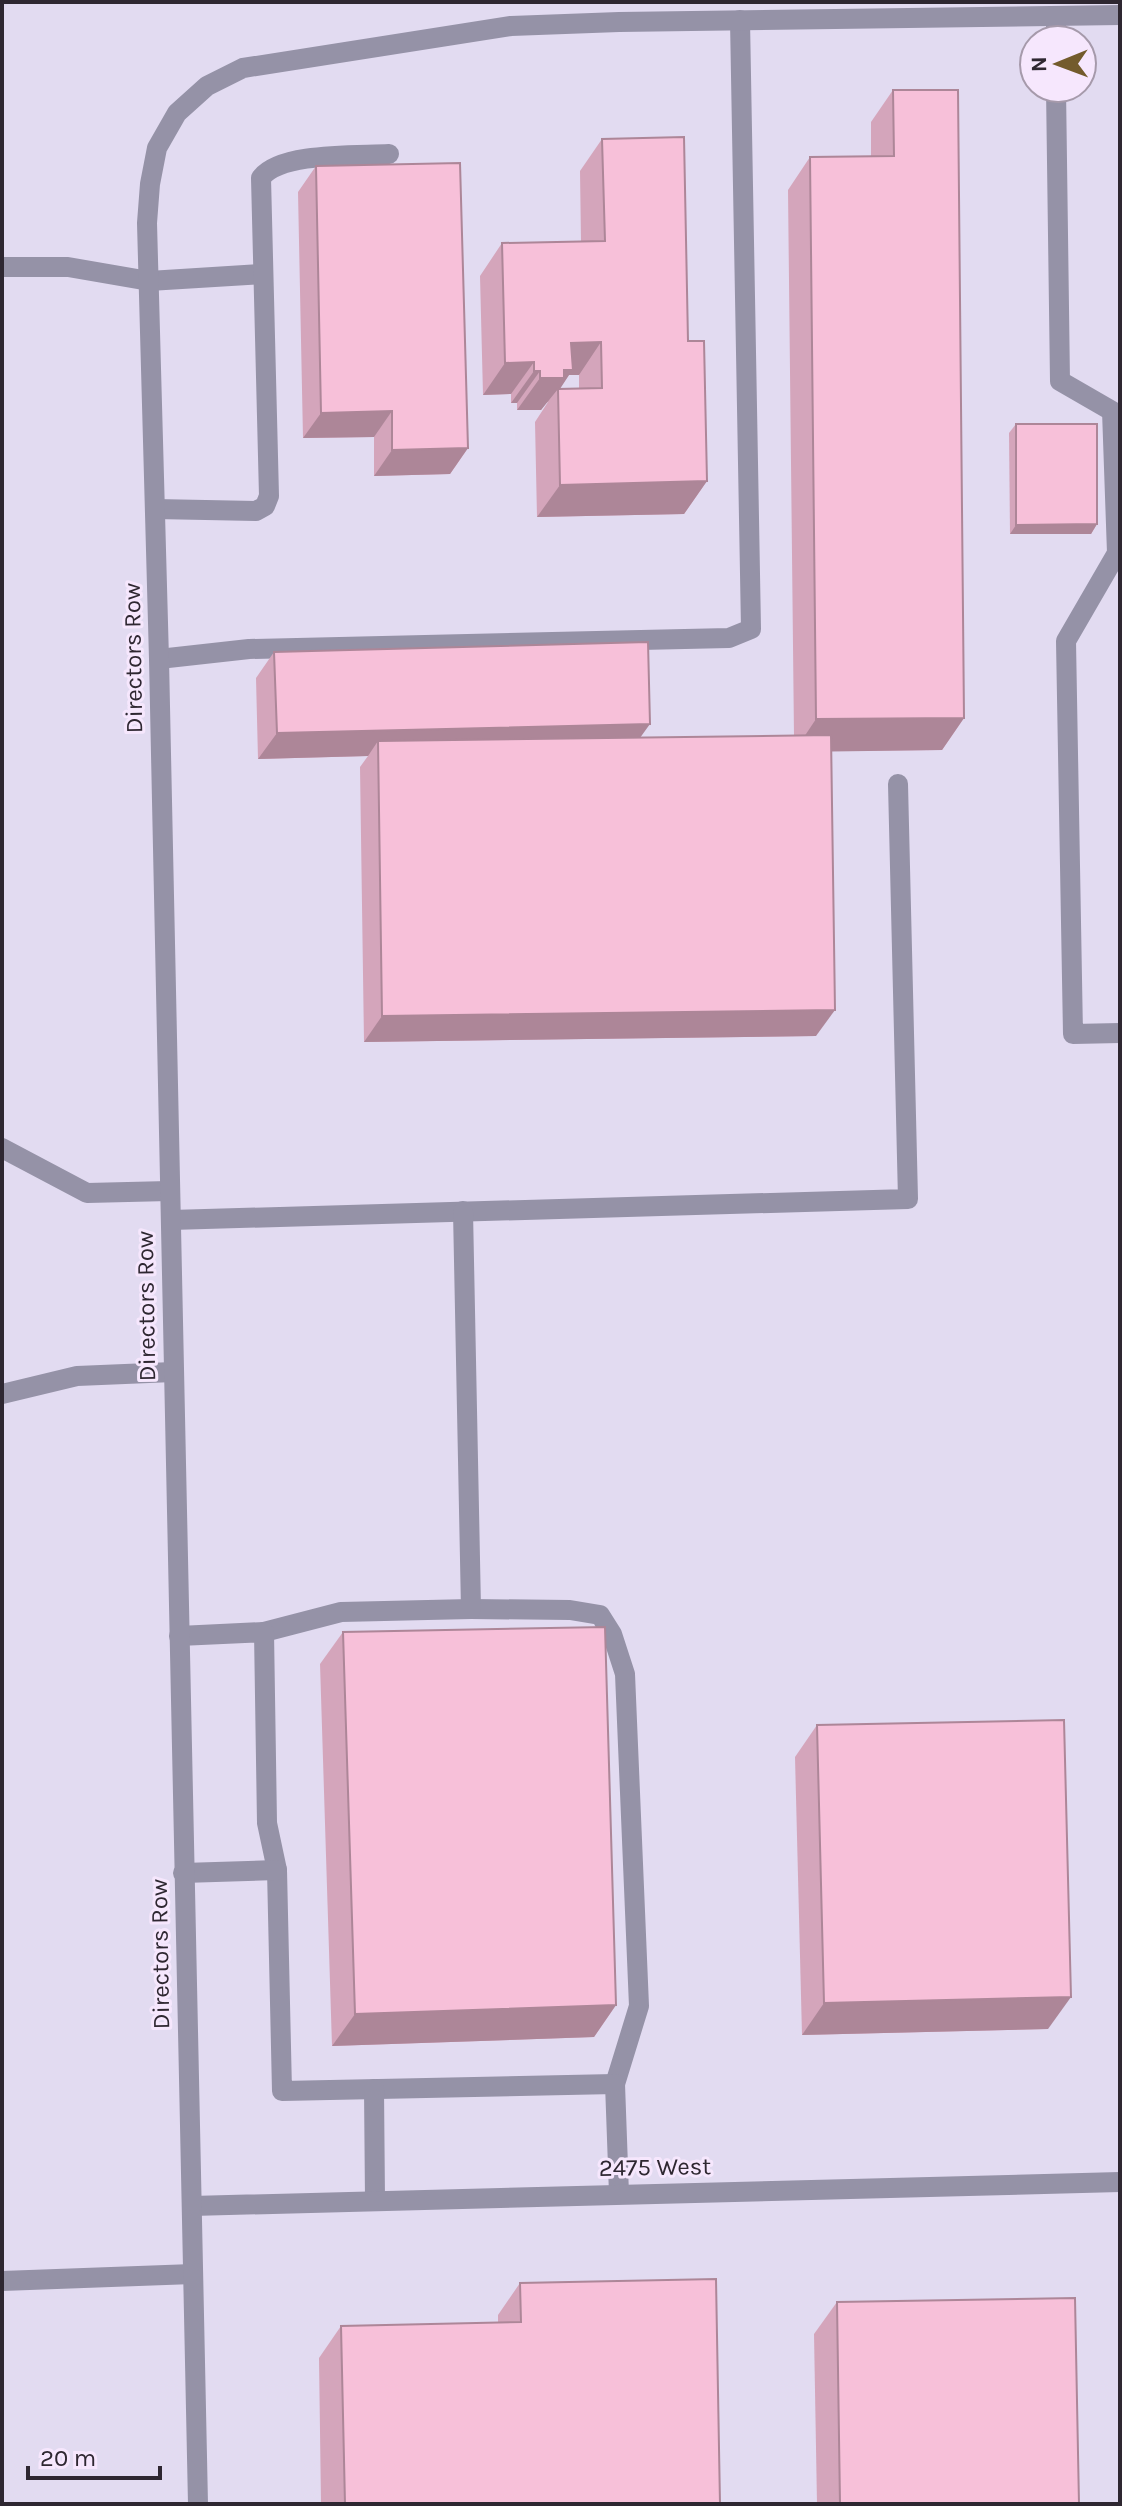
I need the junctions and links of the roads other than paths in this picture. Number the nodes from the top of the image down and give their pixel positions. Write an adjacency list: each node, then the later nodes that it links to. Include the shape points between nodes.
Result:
1 (1115, 11): 2 (street, Directors Row)
2 (1056, 16): 3 (street, Directors Row); 4 (street)
3 (740, 20): 9 (street, Directors Row, via 511,26 243,68 207,86 177,113 157,148 150,184); 11 (street, via 751,629 729,638 249,649)
4 (1056, 24)
5 (1056, 104): 13 (street, via 1060,381 1112,411 1117,553 1066,641 1073,1034)
6 (389, 154): 8 (street, via 286,162 266,171 259,190)
7 (2, 267): 9 (street, via 68,267)
8 (262, 274): 9 (street); 10 (street, via 269,496 265,506 256,511)
9 (149, 281): 10 (street, Directors Row)
10 (155, 509): 11 (street, Directors Row)
11 (159, 659): 15 (street, Directors Row)
12 (898, 784): 16 (street, via 908,1199)
13 (1120, 1033)
14 (2, 1148): 15 (street, via 87,1193)
15 (169, 1191): 17 (street, Directors Row)
16 (463, 1211): 17 (street); 20 (street)
17 (171, 1220): 18 (street, Directors Row)
18 (173, 1372): 19 (street, via 77,1376); 22 (street, Directors Row)
19 (2, 1394)
20 (471, 1609): 21 (street, via 341,1612); 25 (street, via 600,1615 625,1674 639,2006)
21 (264, 1632): 22 (street); 23 (street, via 267,1823)
22 (179, 1636): 24 (street, Directors Row)
23 (277, 1870): 24 (street); 26 (street, via 282,2091)
24 (183, 1873): 30 (street, Directors Row)
25 (615, 2084): 26 (street); 28 (street)
26 (374, 2089): 29 (street)
27 (1120, 2182): 28 (street, 2475 West)
28 (619, 2194): 29 (street, 2475 West)
29 (375, 2200): 30 (street, 2475 West)
30 (192, 2206): 31 (street, Directors Row)
31 (193, 2274): 32 (street); 33 (street, Directors Row)
32 (2, 2281)
33 (198, 2504)

